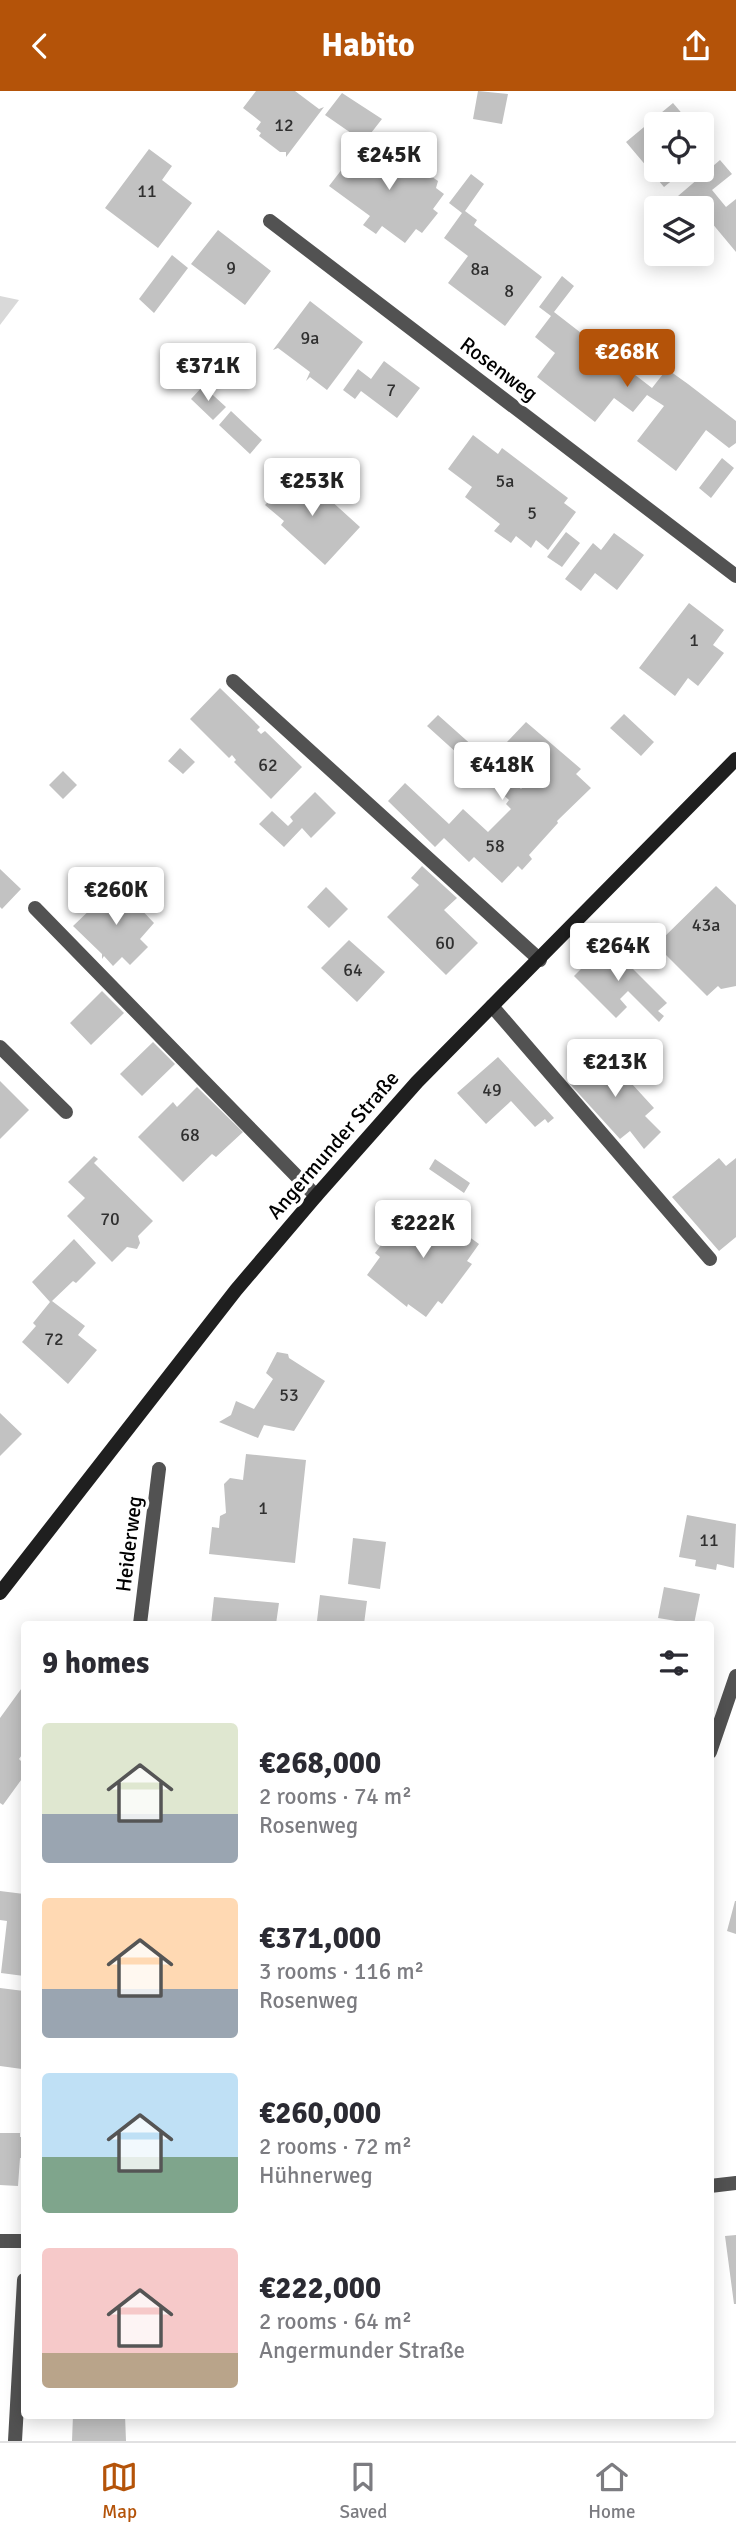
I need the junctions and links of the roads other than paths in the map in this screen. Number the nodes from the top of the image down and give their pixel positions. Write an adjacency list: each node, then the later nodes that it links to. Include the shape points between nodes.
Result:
1 (270, 221): 2 (street, Rosenweg)
2 (736, 576)
3 (233, 681): 6 (street)
4 (736, 759): 6 (main road, Angermunder Straße)
5 (35, 908): 10 (street)
6 (540, 960): 7 (main road, Angermunder Straße)
7 (492, 1006): 10 (main road, Angermunder Straße); 11 (street)
8 (0, 1047): 9 (street)
9 (66, 1112)
10 (316, 1196): 13 (main road, Angermunder Straße, via 236,1290)
11 (710, 1259)
12 (159, 1469): 14 (street, Heiderweg)
13 (0, 1593)
14 (140, 1621)
15 (736, 1676): 16 (street)
16 (714, 1738)
17 (736, 2183): 18 (street)
18 (714, 2186)
19 (0, 2241): 20 (street)
20 (21, 2241)
21 (21, 2334): 22 (street)
22 (15, 2441)

